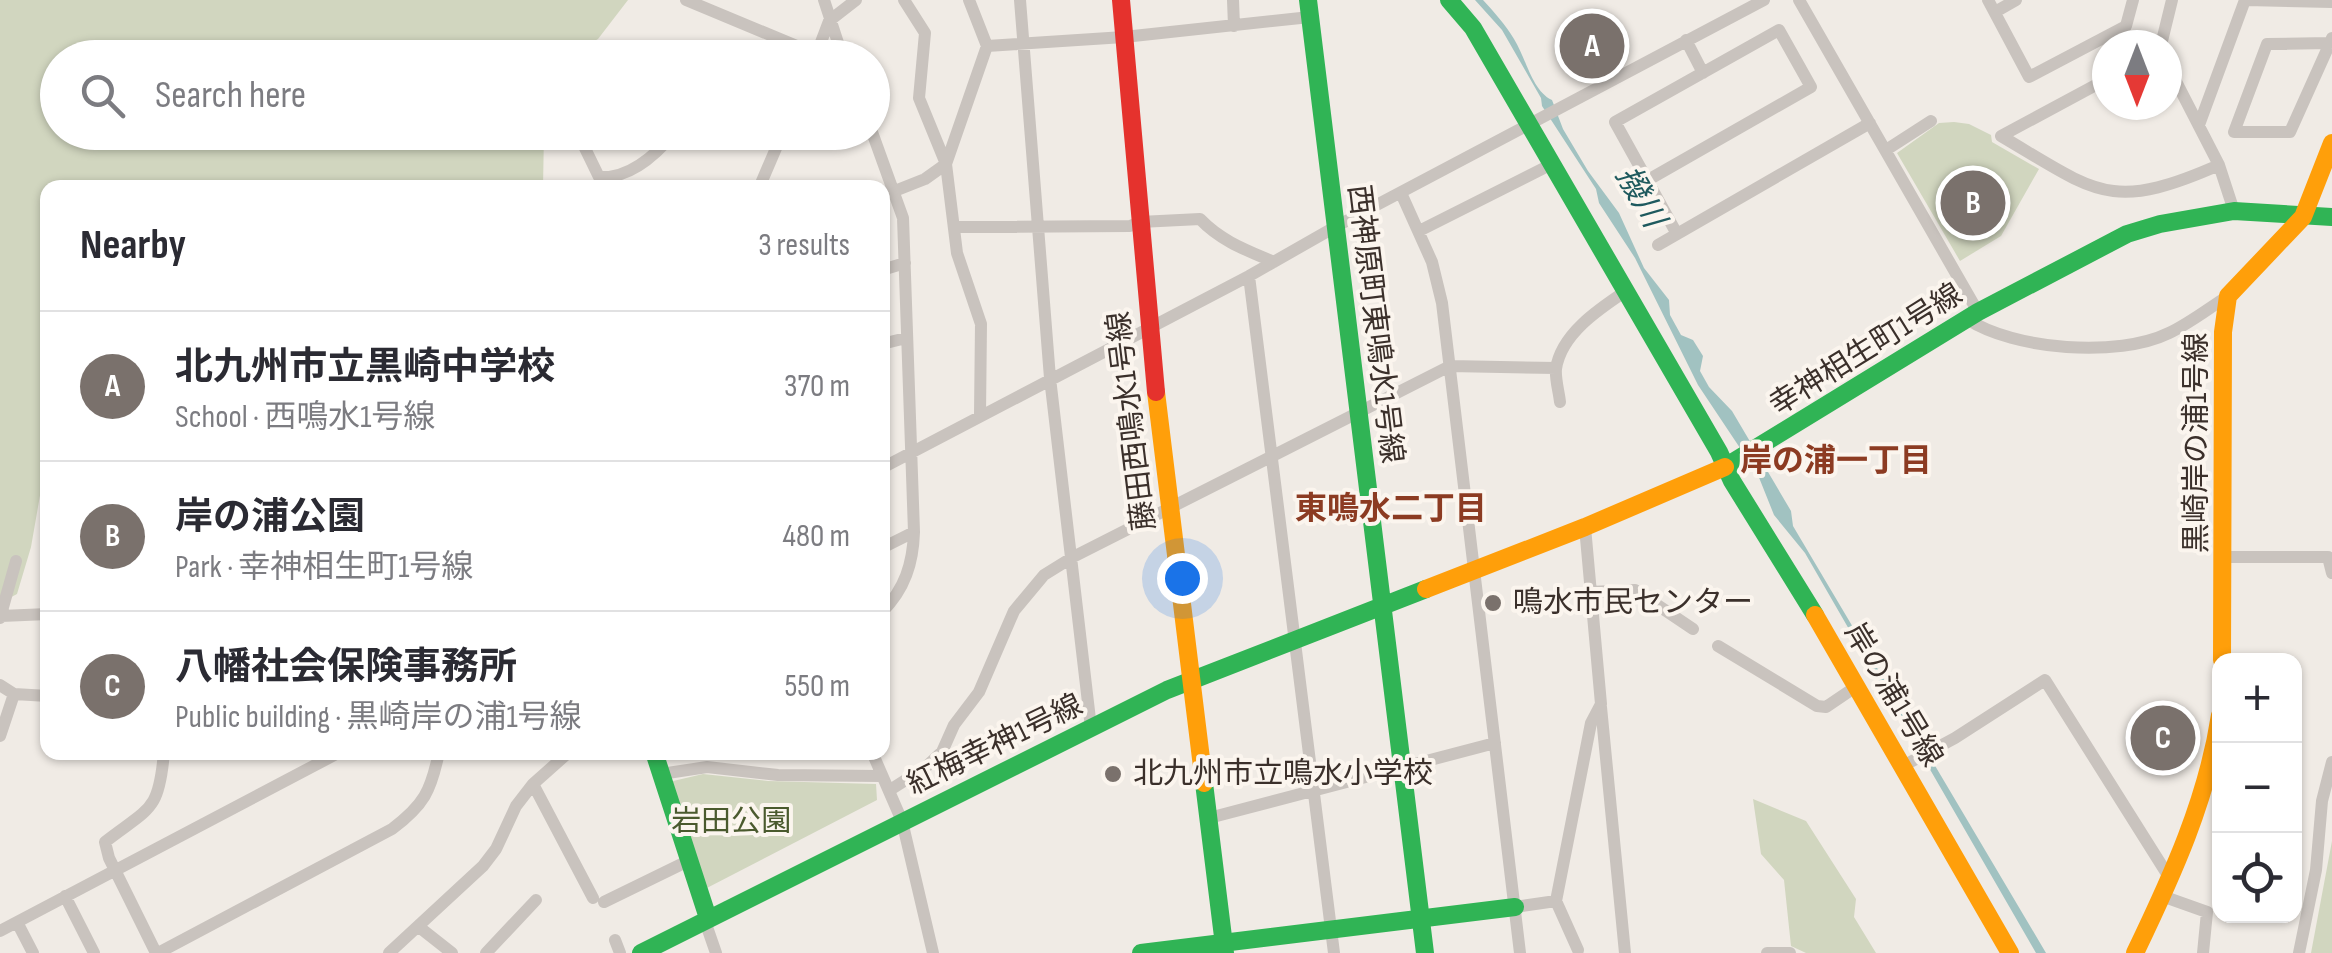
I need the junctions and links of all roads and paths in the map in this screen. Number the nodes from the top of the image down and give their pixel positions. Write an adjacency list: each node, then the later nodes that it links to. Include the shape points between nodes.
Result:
1 (686, 0): 23 (street)
2 (824, 0): 19 (street)
3 (856, 0): 19 (street)
4 (904, 0): 43 (street, via 926,32 919,98)
5 (969, 0): 28 (street)
6 (1020, 0): 29 (street)
7 (1121, 0): 22 (street, 藤田西鳴水1号線)
8 (1233, 0): 20 (street)
9 (1449, 0): 35 (street, 岸の浦1号線)
10 (1764, 0): 26 (street)
11 (1799, 0): 34 (street)
12 (2016, 0): 17 (street)
13 (2133, 0): 17 (street, via 2126,26 2029,78)
14 (2172, 0): 21 (street)
15 (2246, 0): 16 (street); 36 (street)
16 (2332, 2)
17 (1991, 6)
18 (1309, 8): 20 (street); 58 (street, 西神原町東鳴水1号線)
19 (829, 21): 24 (street); 25 (street)
20 (1234, 26): 22 (street)
21 (2165, 30)
22 (1124, 37): 29 (street); 55 (street, 藤田西鳴水1号線)
23 (779, 40)
24 (822, 40)
25 (836, 40)
26 (1686, 40): 30 (street); 35 (street)
27 (2331, 41): 27 (street, via 2267,44 2234,132 2290,132)
28 (987, 46): 29 (street); 43 (street)
29 (1024, 46): 57 (street)
30 (1703, 73): 48 (street, via 1616,122); 48 (street, via 1778,30 1811,87)
31 (2092, 87): 45 (street, via 2001,136 2112,193 2147,191)
32 (2182, 92): 36 (street)
33 (1931, 121): 41 (street)
34 (1870, 122): 41 (street); 60 (street)
35 (1533, 123): 44 (street, 岸の浦1号線); 50 (street)
36 (2199, 124): 45 (street)
37 (586, 150): 38 (street, via 599,177 616,178)
38 (661, 150)
39 (775, 150): 46 (street)
40 (877, 150): 47 (street)
41 (1886, 150): 68 (street)
42 (2330, 150): 53 (street, 黒崎岸の浦1号線)
43 (946, 164): 49 (street); 56 (street)
44 (1552, 164): 59 (street); 66 (street, 岸の浦1号線)
45 (2219, 165): 52 (street)
46 (762, 180)
47 (885, 180)
48 (1648, 180): 60 (street)
49 (890, 193)
50 (1401, 193): 58 (street); 59 (street)
51 (890, 195): 63 (street, via 903,218)
52 (2234, 210): 53 (street, 幸神相生町1号線); 68 (street, 幸神相生町1号線, via 2127,234)
53 (2304, 217): 54 (street, 幸神相生町1号線); 67 (street, 黒崎岸の浦1号線)
54 (2332, 218)
55 (1140, 222): 57 (street); 62 (street, via 1200,219 1214,234); 69 (street, 藤田西鳴水1号線)
56 (956, 227): 57 (street); 77 (street, via 980,324)
57 (1036, 227): 74 (street)
58 (1335, 227): 62 (street); 76 (street, 西神原町東鳴水1号線)
59 (1419, 231): 72 (street, via 1442,303)
60 (1677, 234): 61 (street)
61 (1658, 244)
62 (1274, 262): 65 (street)
63 (904, 264): 64 (street); 70 (street)
64 (890, 268)
65 (1249, 276): 69 (street); 79 (street)
66 (1626, 291): 73 (street, via 1588,317); 81 (street, 岸の浦1号線)
67 (2228, 296): 68 (street, via 2170,333 2111,349 2024,339 1980,328); 87 (street, 黒崎岸の浦1号線)
68 (1973, 315): 81 (street, 幸神相生町1号線)
69 (1148, 327): 74 (street); 82 (street, 藤田西鳴水1号線)
70 (906, 338): 71 (street); 78 (street)
71 (890, 342)
72 (1450, 366): 73 (street); 76 (street); 89 (street)
73 (1556, 368): 75 (street)
74 (1050, 378): 77 (street); 86 (street)
75 (1560, 402)
76 (1358, 412): 79 (street); 93 (street, 西神原町東鳴水1号線)
77 (980, 414): 78 (street)
78 (910, 454): 80 (street); 84 (street)
79 (1272, 456): 82 (street); 97 (street)
80 (890, 464)
81 (1726, 466): 83 (street, 幸神相生町1号線); 102 (street, 岸の浦1号線)
82 (1170, 509): 86 (street); 100 (street, 藤田西鳴水1号線)
83 (1585, 527): 89 (street, 幸神相生町1号線); 91 (street)
84 (914, 532): 85 (street); 92 (street, via 905,582)
85 (890, 544)
86 (1073, 557): 106 (street); 122 (street, via 1044,575 1014,611 979,692 942,752)
87 (2224, 557): 90 (street, via 2328,556); 99 (street, 黒崎岸の浦1号線)
88 (16, 561): 95 (street)
89 (1474, 569): 93 (street, 幸神相生町1号線); 108 (street)
90 (2332, 572)
91 (1590, 592): 96 (street, via 1636,590); 105 (street)
92 (890, 602)
93 (1382, 606): 97 (street, 紅梅幸神1号線); 118 (street, 西神原町東鳴水1号線)
94 (40, 614): 95 (street)
95 (0, 617)
96 (1693, 629)
97 (1295, 640): 100 (street, 紅梅幸神1号線); 123 (street)
98 (1718, 646): 102 (street, via 1817,706)
99 (2222, 653)
100 (1192, 683): 106 (street, 紅梅幸神1号線); 124 (street, 藤田西鳴水1号線)
101 (0, 685): 103 (street)
102 (1854, 688): 117 (street, 岸の浦1号線)
103 (14, 694): 104 (street); 107 (street)
104 (40, 696)
105 (1601, 704): 132 (street, via 1591,723); 155 (street)
106 (1091, 728): 125 (street, 紅梅幸神1号線)
107 (0, 736)
108 (1495, 743): 118 (street); 133 (street)
109 (2217, 743): 128 (street, via 2203,798)
110 (163, 760): 127 (street, via 154,804 105,842)
111 (325, 760): 127 (street)
112 (437, 760): 144 (street, via 432,788 392,829)
113 (561, 760): 121 (street)
114 (657, 760): 119 (street)
115 (875, 760): 120 (street)
116 (2332, 762): 161 (street)
117 (1908, 763): 128 (street, via 2045,680); 158 (street, 岸の浦1号線)
118 (1402, 768): 123 (street); 134 (street, 西神原町東鳴水1号線)
119 (661, 774): 120 (street, via 707,766 778,776); 126 (street)
120 (881, 776): 122 (street)
121 (533, 784): 126 (street, via 599,900); 137 (street, via 483,866)
122 (890, 790): 125 (street)
123 (1314, 792): 124 (street); 139 (street)
124 (1210, 818): 140 (street, 藤田西鳴水1号線)
125 (902, 821): 135 (street, 紅梅幸神1号線); 150 (street)
126 (688, 861): 135 (street)
127 (116, 870): 129 (street); 144 (street)
128 (2169, 877): 130 (street)
129 (65, 896): 136 (street); 143 (street)
130 (2162, 896): 159 (street); 160 (street, via 2207,912)
131 (536, 900): 147 (street)
132 (1556, 901): 133 (street); 141 (street)
133 (1514, 907): 134 (street); 154 (street)
134 (1420, 917): 139 (street); 153 (street, 西神原町東鳴水1号線)
135 (708, 918): 148 (street, 紅梅幸神1号線); 149 (street)
136 (17, 922): 138 (street); 142 (street)
137 (419, 927): 145 (street); 146 (street)
138 (0, 930)
139 (1331, 930): 140 (street); 152 (street)
140 (1224, 948): 151 (street)
141 (1578, 950)
142 (32, 953)
143 (94, 953)
144 (157, 953)
145 (390, 953)
146 (452, 953)
147 (486, 953)
148 (641, 953)
149 (716, 953)
150 (933, 953)
151 (1142, 953)
152 (1334, 953)
153 (1425, 953)
154 (1520, 953)
155 (1625, 953)
156 (1767, 953): 157 (street)
157 (1790, 953)
158 (2010, 953)
159 (2135, 953)
160 (2202, 953)
161 (2299, 953)

